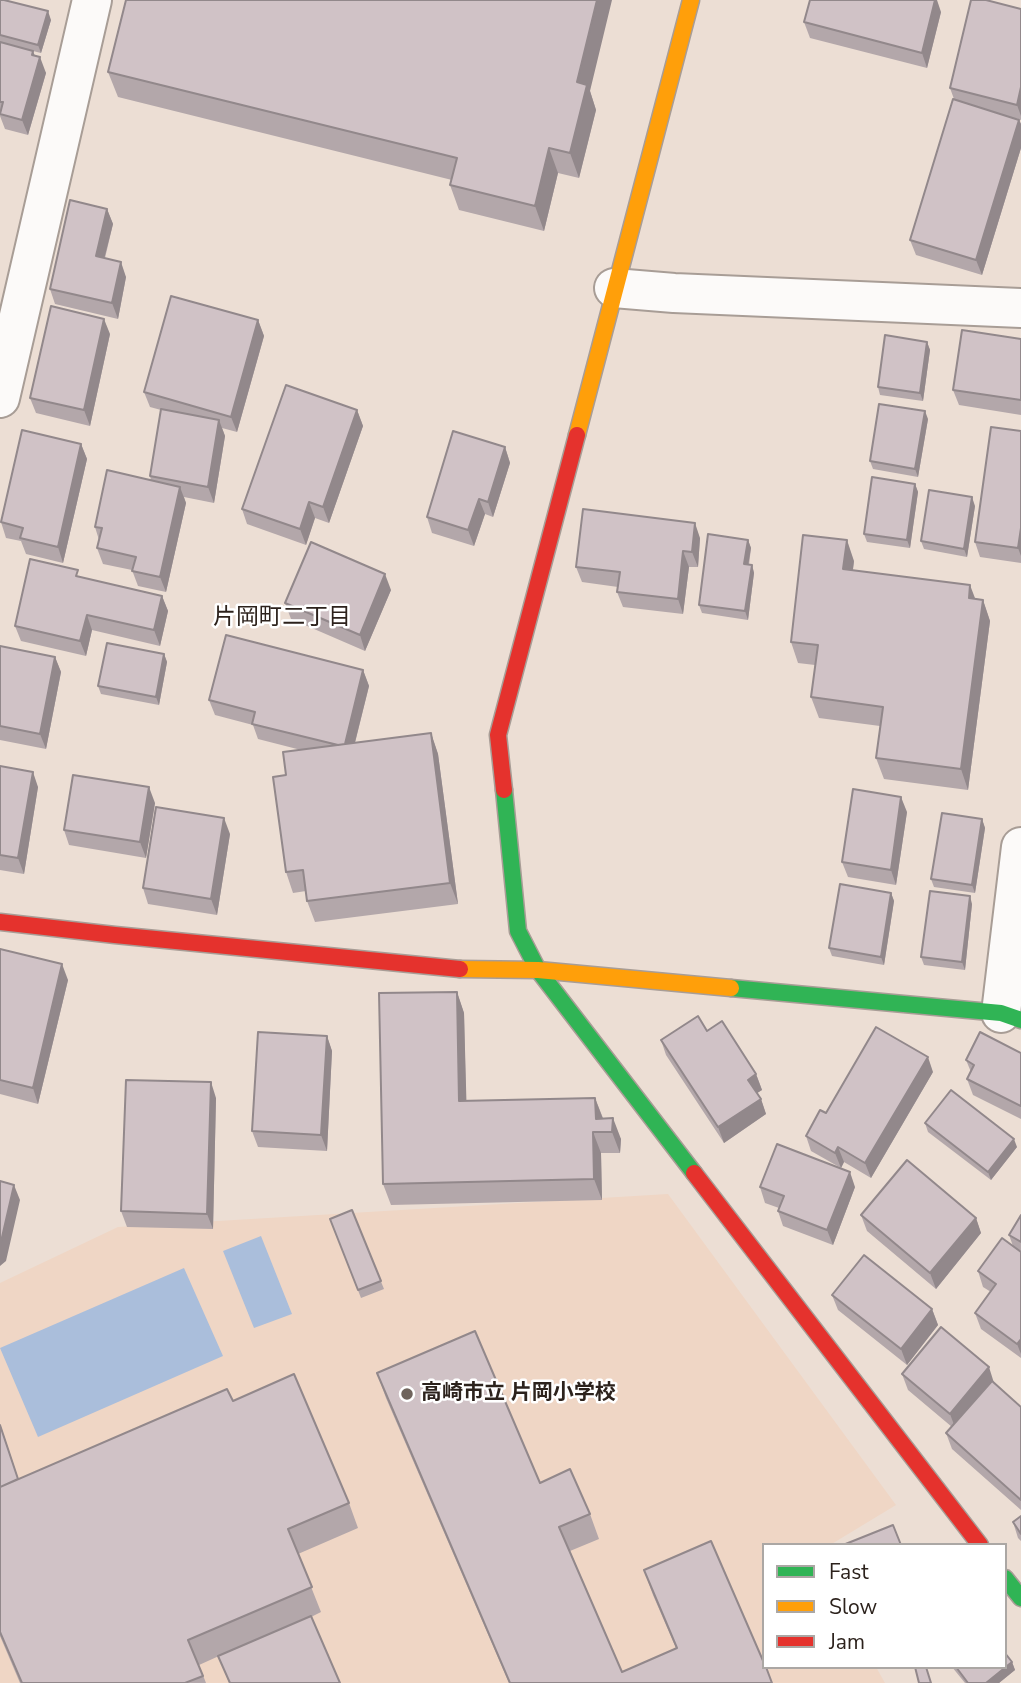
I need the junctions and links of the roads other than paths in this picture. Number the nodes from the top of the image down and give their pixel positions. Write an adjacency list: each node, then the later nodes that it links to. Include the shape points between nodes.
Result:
1 (92, 0): 5 (street)
2 (691, 0): 3 (street)
3 (614, 288): 4 (street); 8 (street, via 498,735 518,931)
4 (1021, 308)
5 (0, 398)
6 (1021, 847): 9 (street)
7 (0, 922): 8 (street, via 474,970)
8 (538, 971): 9 (street); 10 (street)
9 (1011, 1016)
10 (978, 1543)
11 (1007, 1580): 12 (street)
12 (1021, 1598)

